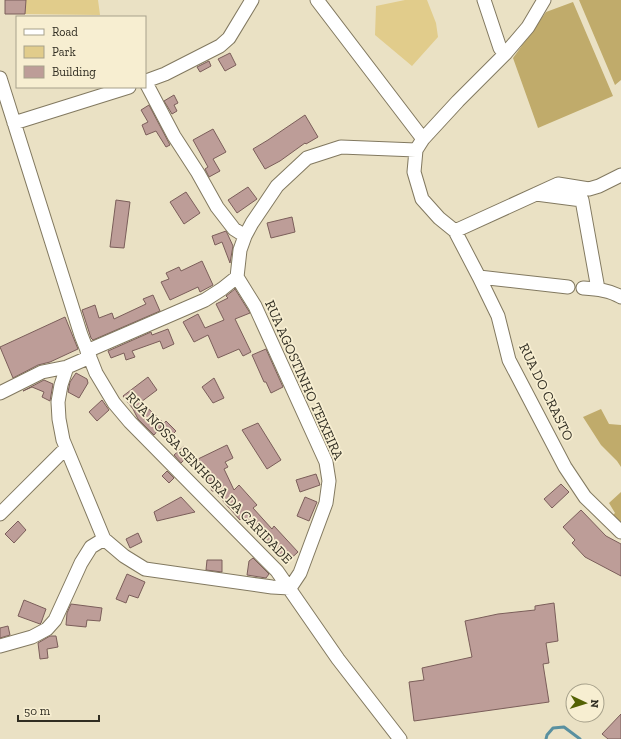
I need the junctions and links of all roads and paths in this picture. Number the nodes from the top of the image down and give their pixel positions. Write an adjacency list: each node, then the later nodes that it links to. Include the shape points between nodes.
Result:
1 (252, 0): 7 (street, via 229,38 220,46 165,74)
2 (316, 0): 11 (street)
3 (484, 0): 5 (street, via 500,48)
4 (544, 0): 5 (street, via 528,27)
5 (505, 54): 11 (street)
6 (0, 78): 10 (street, RUA NOSSA SENHORA DA CARIDADE)
7 (146, 81)
8 (146, 83): 15 (street, via 174,136 217,207 234,229)
9 (126, 88): 10 (street)
10 (14, 123): 22 (street, RUA NOSSA SENHORA DA CARIDADE)
11 (420, 144): 14 (street, RUA DO CRASTO, via 414,172 422,199); 15 (street, via 341,147 307,158 277,186)
12 (621, 175): 13 (street, via 589,189 558,184)
13 (535, 194): 14 (street); 20 (street, via 582,200)
14 (455, 231): 17 (street, RUA DO CRASTO)
15 (245, 236): 16 (street)
16 (236, 277): 22 (street, via 205,300); 29 (street, RUA AGOSTINHO TEIXEIRA, via 255,306 326,462 329,481 326,503 300,573)
17 (479, 277): 18 (street); 27 (street, RUA DO CRASTO, via 498,316 509,360 565,467 585,497)
18 (568, 287)
19 (583, 288): 20 (street)
20 (598, 289): 21 (street)
21 (619, 298)
22 (89, 354): 23 (street); 29 (street, RUA NOSSA SENHORA DA CARIDADE, via 96,373 114,403 130,422 277,571)
23 (67, 367): 24 (street, via 42,372); 25 (street, via 58,402)
24 (0, 393)
25 (66, 448): 26 (street); 28 (street)
26 (0, 514)
27 (621, 532)
28 (104, 538): 29 (street, via 124,556 145,569); 30 (street, via 91,547 55,620 47,629 32,637)
29 (290, 588): 31 (street, RUA NOSSA SENHORA DA CARIDADE, via 338,659)
30 (0, 646)
31 (400, 739)

